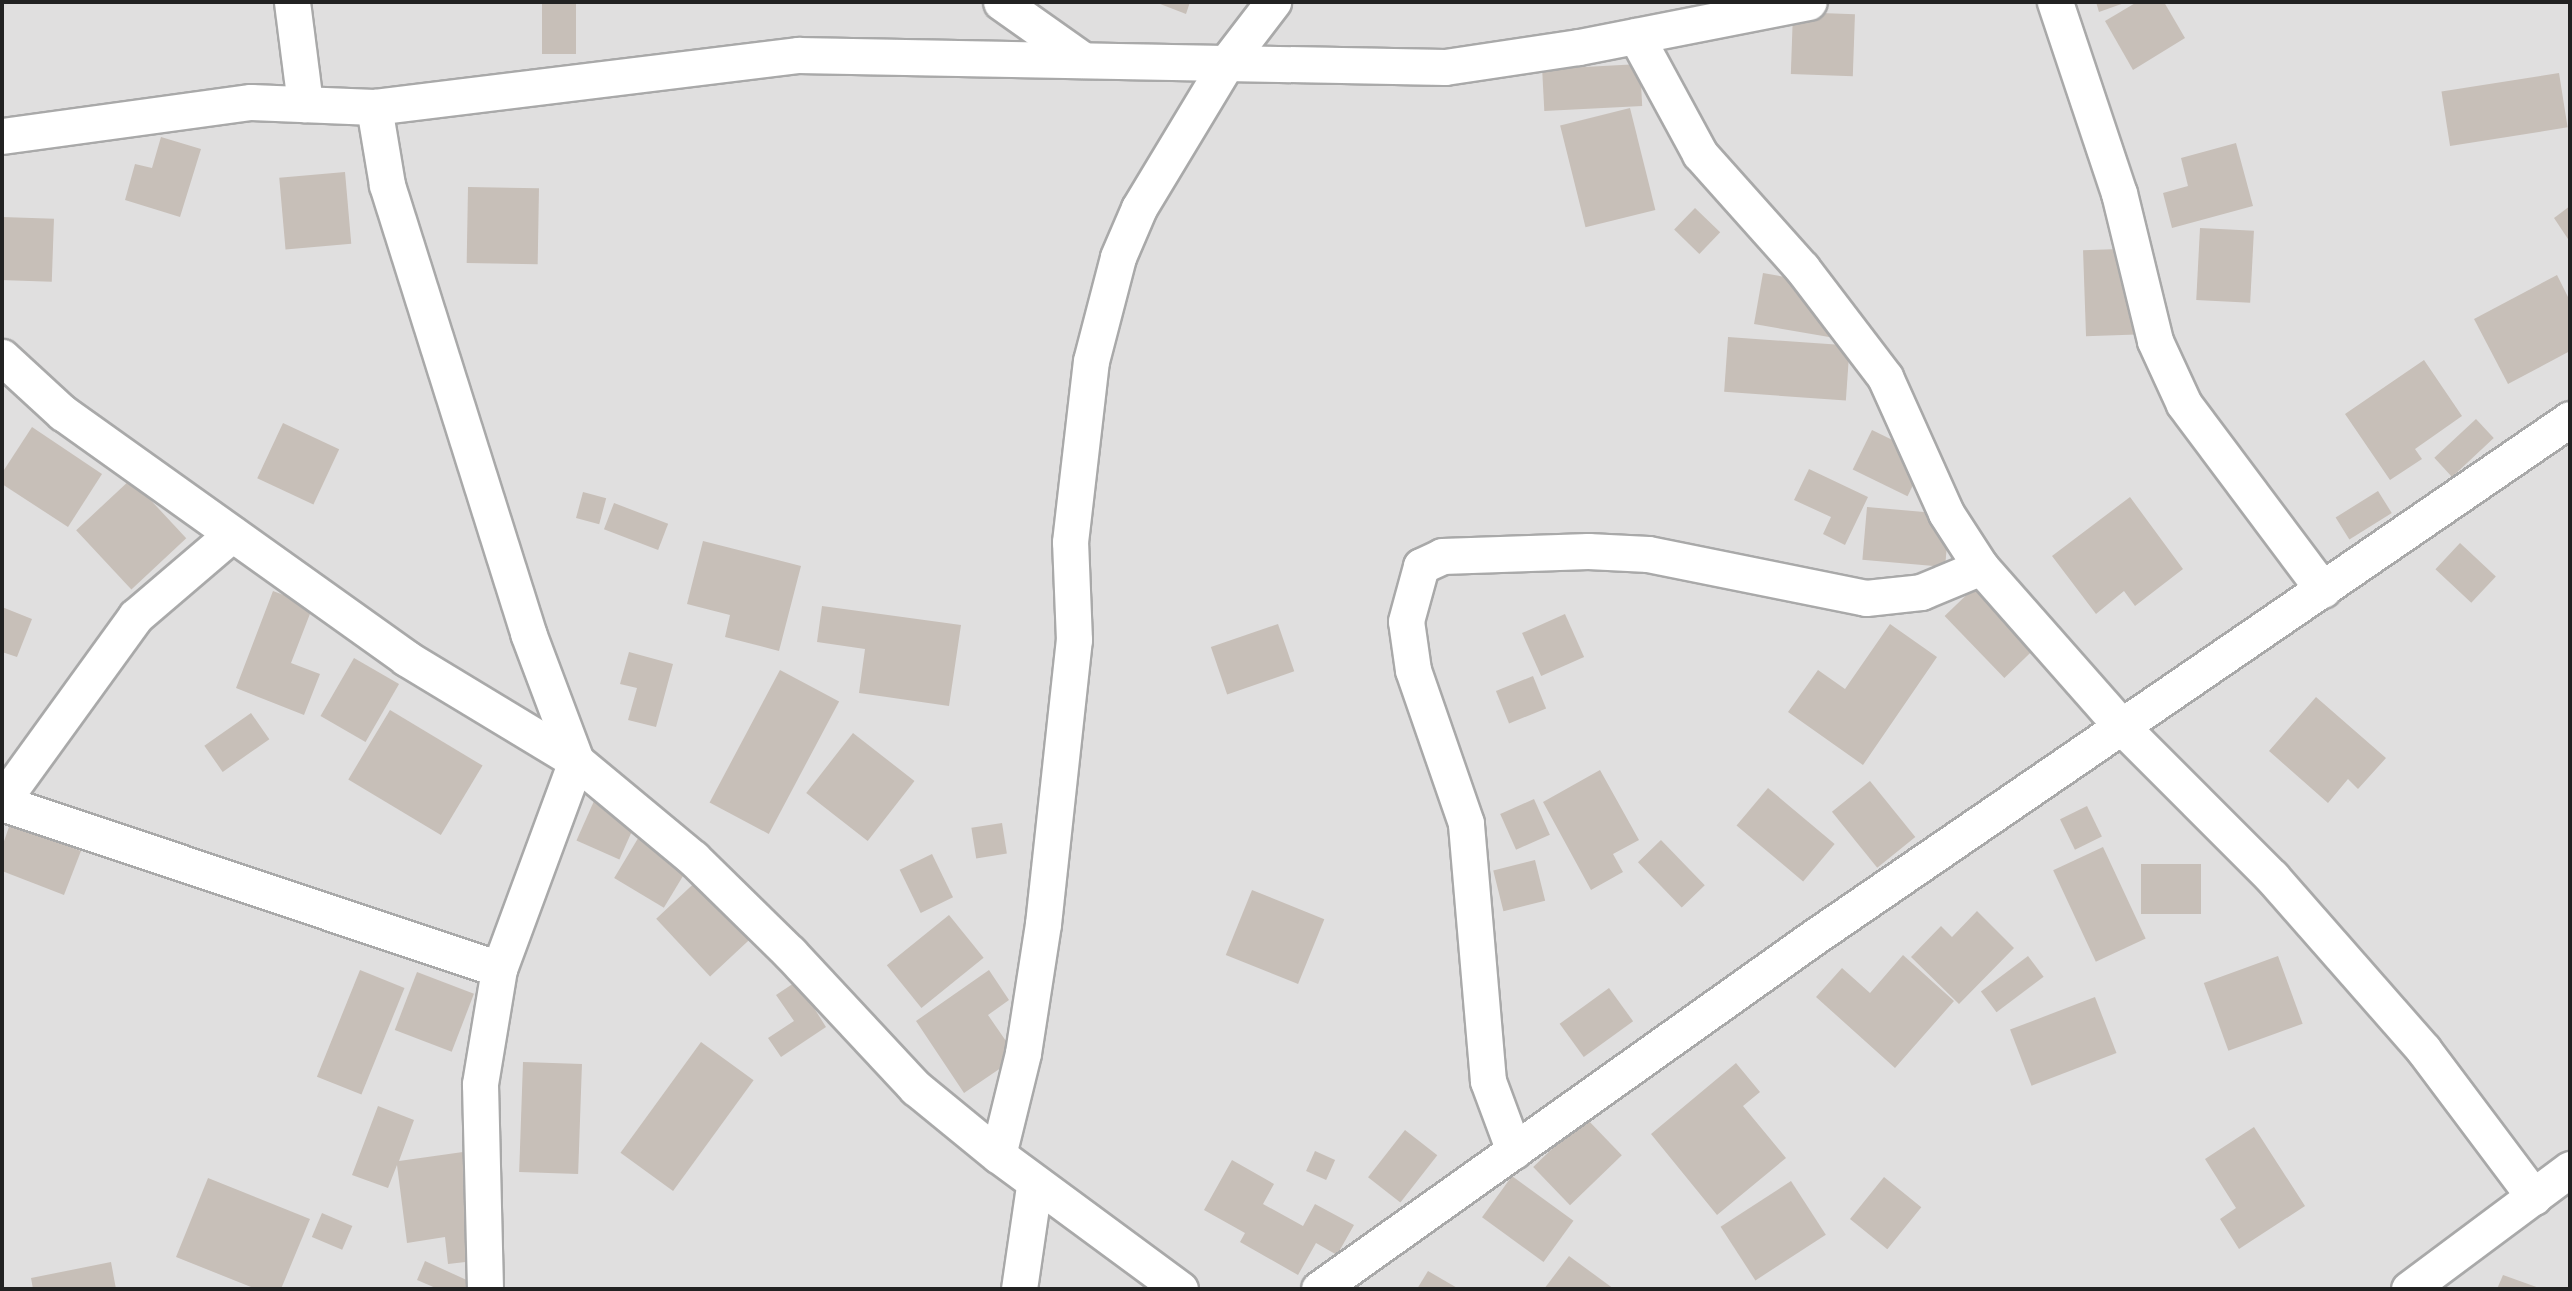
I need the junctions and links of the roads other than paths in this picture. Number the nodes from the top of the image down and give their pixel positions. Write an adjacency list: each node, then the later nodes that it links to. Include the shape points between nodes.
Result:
1 (292, 2): 9 (street)
2 (1001, 2): 7 (street)
3 (1273, 2): 8 (street)
4 (1809, 2): 6 (street)
5 (2055, 2): 16 (street, via 2119,193 2155,341 2184,404)
6 (1636, 36): 8 (street, via 1445,67); 15 (street, via 1700,155 1802,268 1885,377 1946,513)
7 (1083, 60): 8 (street); 10 (street, via 799,55)
8 (1227, 62): 22 (street, via 1139,208 1118,257 1091,361 1070,542 1074,640 1043,924 1023,1053)
9 (305, 104): 10 (street); 11 (street, via 251,102)
10 (374, 107): 18 (street, via 391,198 528,633)
11 (2, 136)
12 (2, 357): 14 (street, via 63,413)
13 (2570, 419): 16 (street)
14 (232, 534): 18 (street, via 406,658); 19 (street, via 136,616)
15 (1981, 567): 17 (street); 21 (street, via 1921,592 1866,598 1648,554 1588,551 1443,556 1422,566 1406,621 1413,670 1466,823 1488,1081)
16 (2323, 590): 17 (street)
17 (2123, 728): 21 (street, via 1814,937); 25 (street, via 2272,877 2423,1049)
18 (576, 761): 20 (street); 22 (street, via 693,858 790,953 916,1088)
19 (2, 802): 20 (street)
20 (499, 969): 26 (street, via 480,1084)
21 (1514, 1151): 29 (street)
22 (998, 1155): 24 (street)
23 (2570, 1169): 25 (street)
24 (1034, 1186): 27 (street); 28 (street)
25 (2534, 1197): 30 (street)
26 (485, 1289)
27 (1019, 1289)
28 (1180, 1289)
29 (1319, 1289)
30 (2409, 1289)

